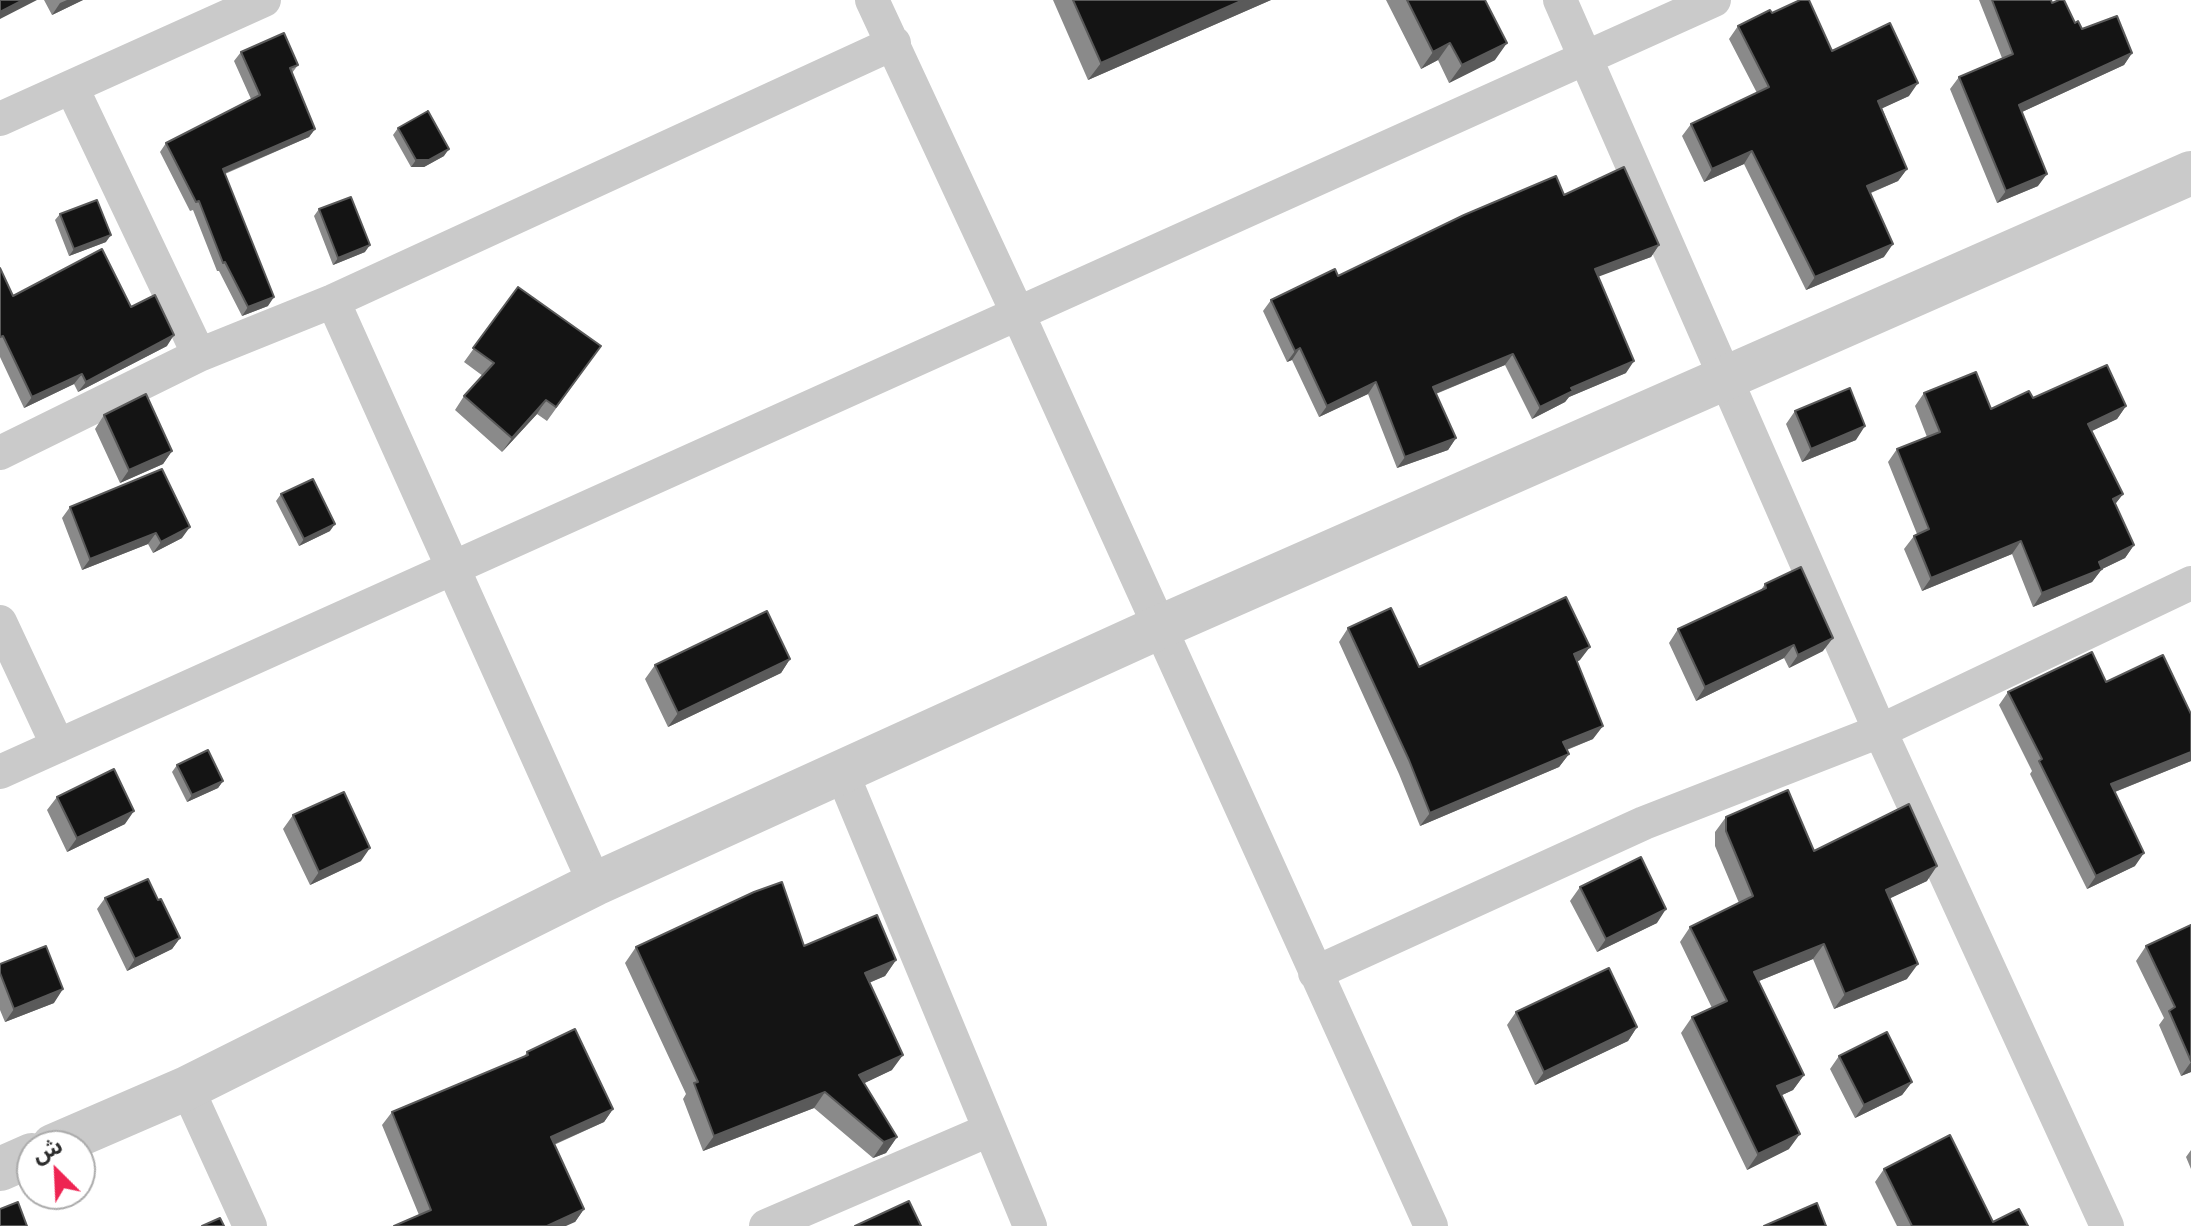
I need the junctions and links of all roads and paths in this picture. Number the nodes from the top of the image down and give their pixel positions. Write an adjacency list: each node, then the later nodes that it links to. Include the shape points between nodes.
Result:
1 (264, 0): 7 (street)
2 (872, 0): 5 (street)
3 (1560, 0): 6 (street)
4 (1714, 0): 6 (street)
5 (894, 43): 10 (street); 11 (street)
6 (1586, 57): 11 (street); 13 (street)
7 (72, 88): 8 (street); 12 (street)
8 (0, 119)
9 (2191, 173): 13 (street)
10 (333, 301): 12 (street); 15 (street)
11 (1018, 314): 15 (street); 18 (street)
12 (199, 355): 14 (street)
13 (1724, 377): 18 (street); 19 (street)
14 (0, 453)
15 (453, 566): 20 (street); 23 (street)
16 (2191, 583): 19 (street)
17 (0, 622): 20 (street)
18 (1160, 627): 22 (street); 24 (street)
19 (1880, 731): 24 (street, via 1644,823); 32 (street)
20 (58, 746): 21 (street)
21 (0, 772)
22 (842, 773): 23 (street); 27 (street)
23 (595, 884): 25 (street)
24 (1315, 973): 31 (street)
25 (187, 1088): 26 (street); 28 (street)
26 (90, 1130)
27 (989, 1130): 29 (street); 30 (street)
28 (250, 1226)
29 (766, 1226)
30 (1030, 1226)
31 (1431, 1226)
32 (2107, 1226)

